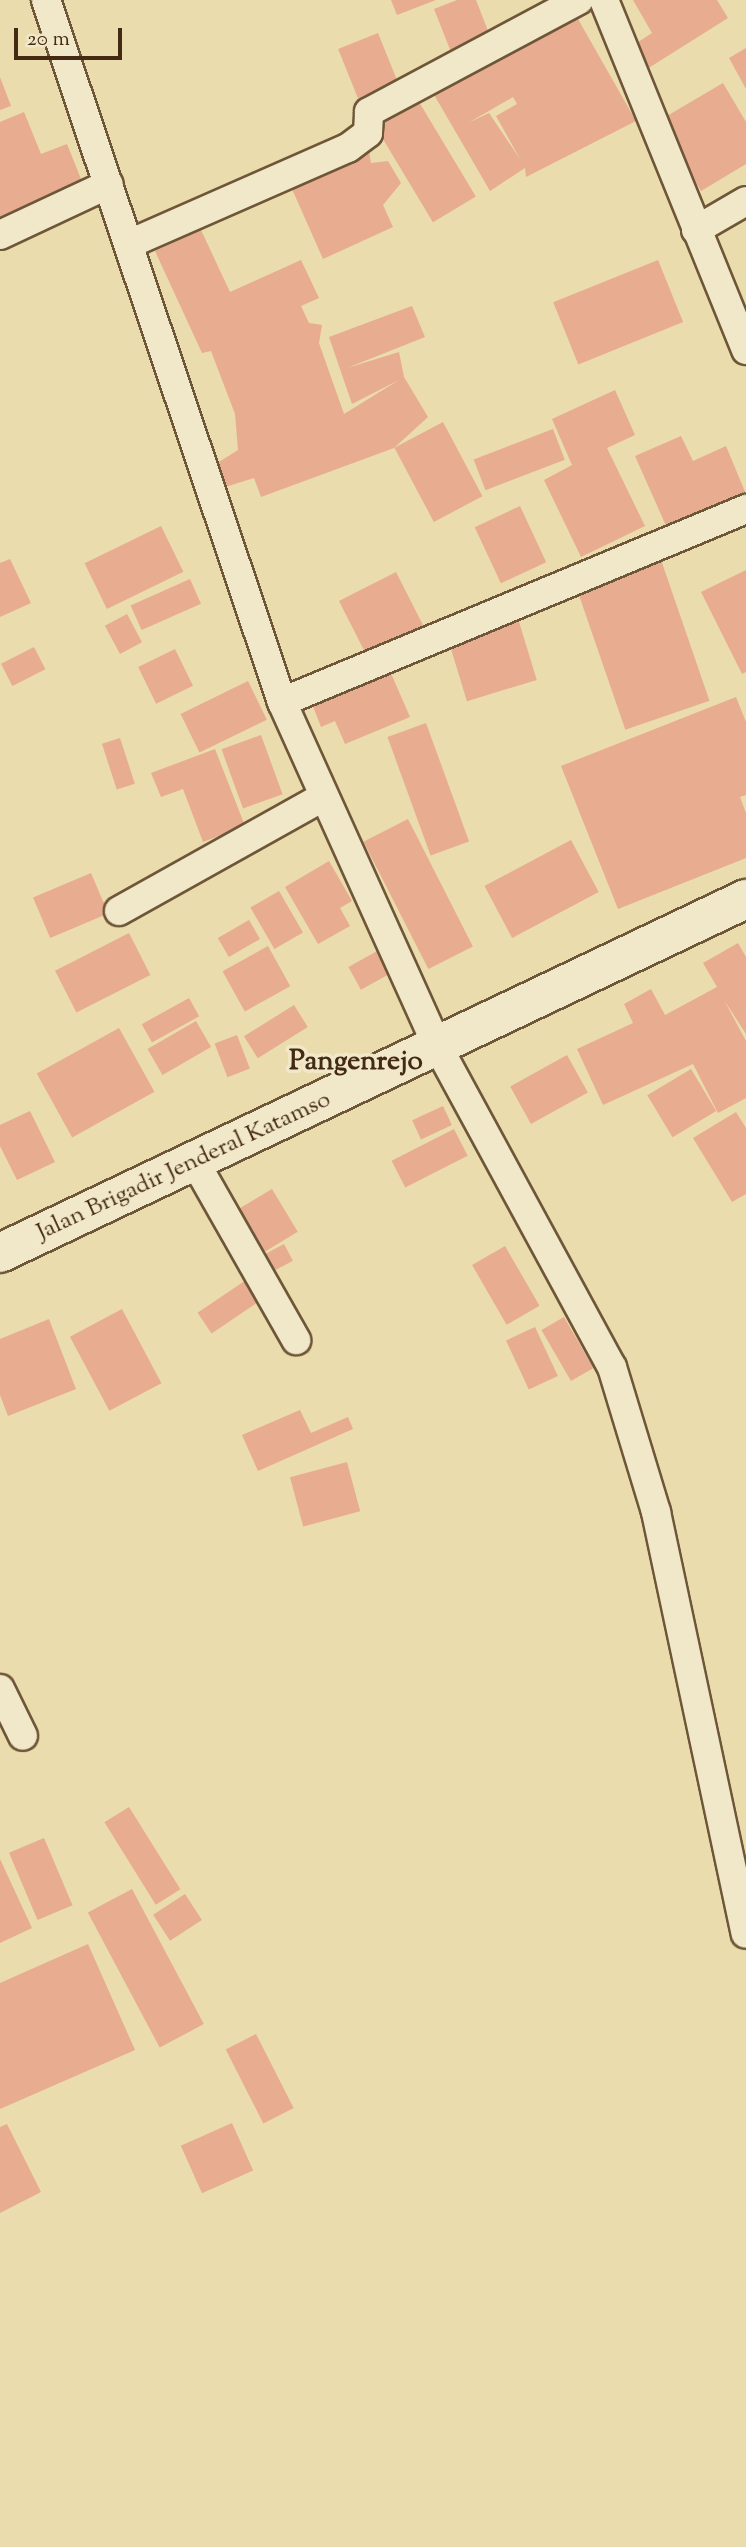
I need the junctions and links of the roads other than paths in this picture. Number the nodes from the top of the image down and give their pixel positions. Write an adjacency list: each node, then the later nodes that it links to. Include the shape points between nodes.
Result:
1 (46, 0): 4 (street)
2 (579, 0): 8 (street, via 369,111 368,133 348,148)
3 (604, 0): 6 (street)
4 (109, 184): 7 (street); 8 (street)
5 (746, 201): 6 (street)
6 (696, 230): 9 (street)
7 (0, 235)
8 (129, 244): 11 (street)
9 (746, 350)
10 (746, 509): 11 (street)
11 (282, 702): 12 (street)
12 (323, 796): 14 (street); 15 (street)
13 (746, 899): 15 (main road, Jalan Brigadir Jenderal Katamso)
14 (119, 911)
15 (438, 1047): 16 (main road, Jalan Brigadir Jenderal Katamso); 21 (street, via 612,1367 656,1513)
16 (195, 1162): 17 (main road, Jalan Brigadir Jenderal Katamso); 18 (street)
17 (0, 1253)
18 (296, 1340)
19 (0, 1689): 20 (street)
20 (23, 1736)
21 (746, 1934)

